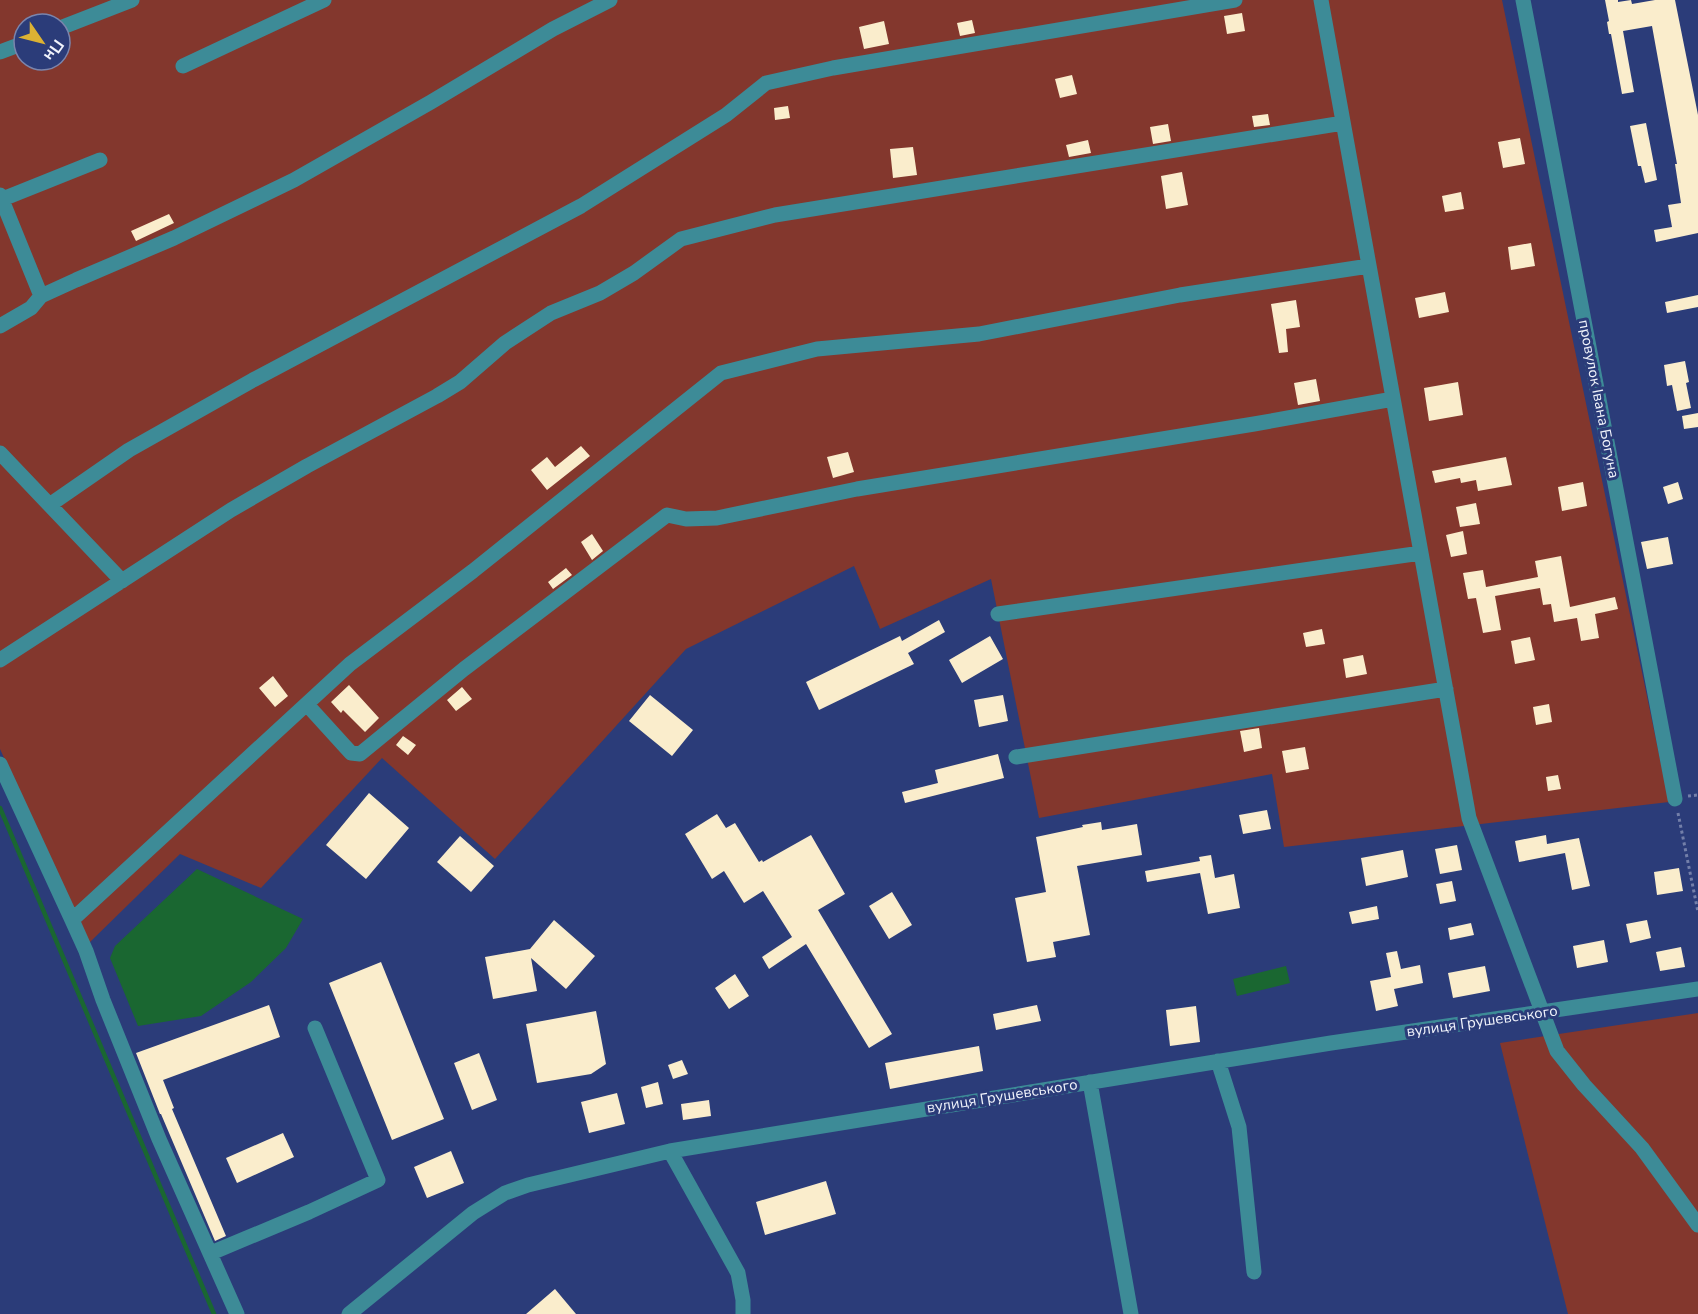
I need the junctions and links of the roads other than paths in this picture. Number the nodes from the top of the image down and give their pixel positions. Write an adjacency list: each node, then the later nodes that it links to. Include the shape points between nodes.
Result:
1 (132, 0): 7 (street)
2 (324, 0): 8 (street)
3 (610, 0): 13 (street, via 553,29 294,180)
4 (1235, 0): 17 (street, via 833,68 766,83 726,115 581,206 129,450)
5 (1321, 0): 9 (street)
6 (1523, 0): 26 (street, провулок Івана Богуна)
7 (72, 23)
8 (183, 66)
9 (1343, 123): 12 (street); 19 (street, via 775,215 681,239 600,293 550,313 505,343 460,382 231,510)
10 (100, 160): 11 (street)
11 (1, 198): 13 (street)
12 (1369, 266): 15 (street); 27 (street, via 979,334 817,349 721,373 473,572 350,664)
13 (41, 296): 14 (street, via 31,308)
14 (0, 326)
15 (1393, 399): 18 (street); 23 (street, via 857,489 717,518 667,516 464,669 360,754 351,753)
16 (0, 453): 17 (street)
17 (51, 504): 19 (street)
18 (1421, 553): 20 (street); 22 (street)
19 (122, 581): 21 (street)
20 (998, 614)
21 (0, 660)
22 (1446, 689): 24 (street); 29 (street, via 1469,818)
23 (311, 709)
24 (1016, 757)
25 (0, 764): 27 (street)
26 (1675, 799)
27 (72, 920): 35 (street, via 159,1139)
28 (1698, 990): 29 (street, вулиця Грушевського)
29 (1543, 1012): 31 (street, вулиця Грушевського); 34 (street, via 1557,1051 1642,1148)
30 (315, 1028): 35 (street, via 378,1179)
31 (1218, 1061): 32 (street, вулиця Грушевського); 36 (street, via 1239,1127)
32 (1090, 1082): 33 (street, вулиця Грушевського); 40 (street)
33 (670, 1151): 38 (street, вулиця Грушевського, via 505,1193 473,1213); 39 (street, via 738,1273)
34 (1698, 1225)
35 (211, 1253): 37 (street)
36 (1254, 1272)
37 (237, 1314)
38 (349, 1314)
39 (743, 1314)
40 (1131, 1314)

